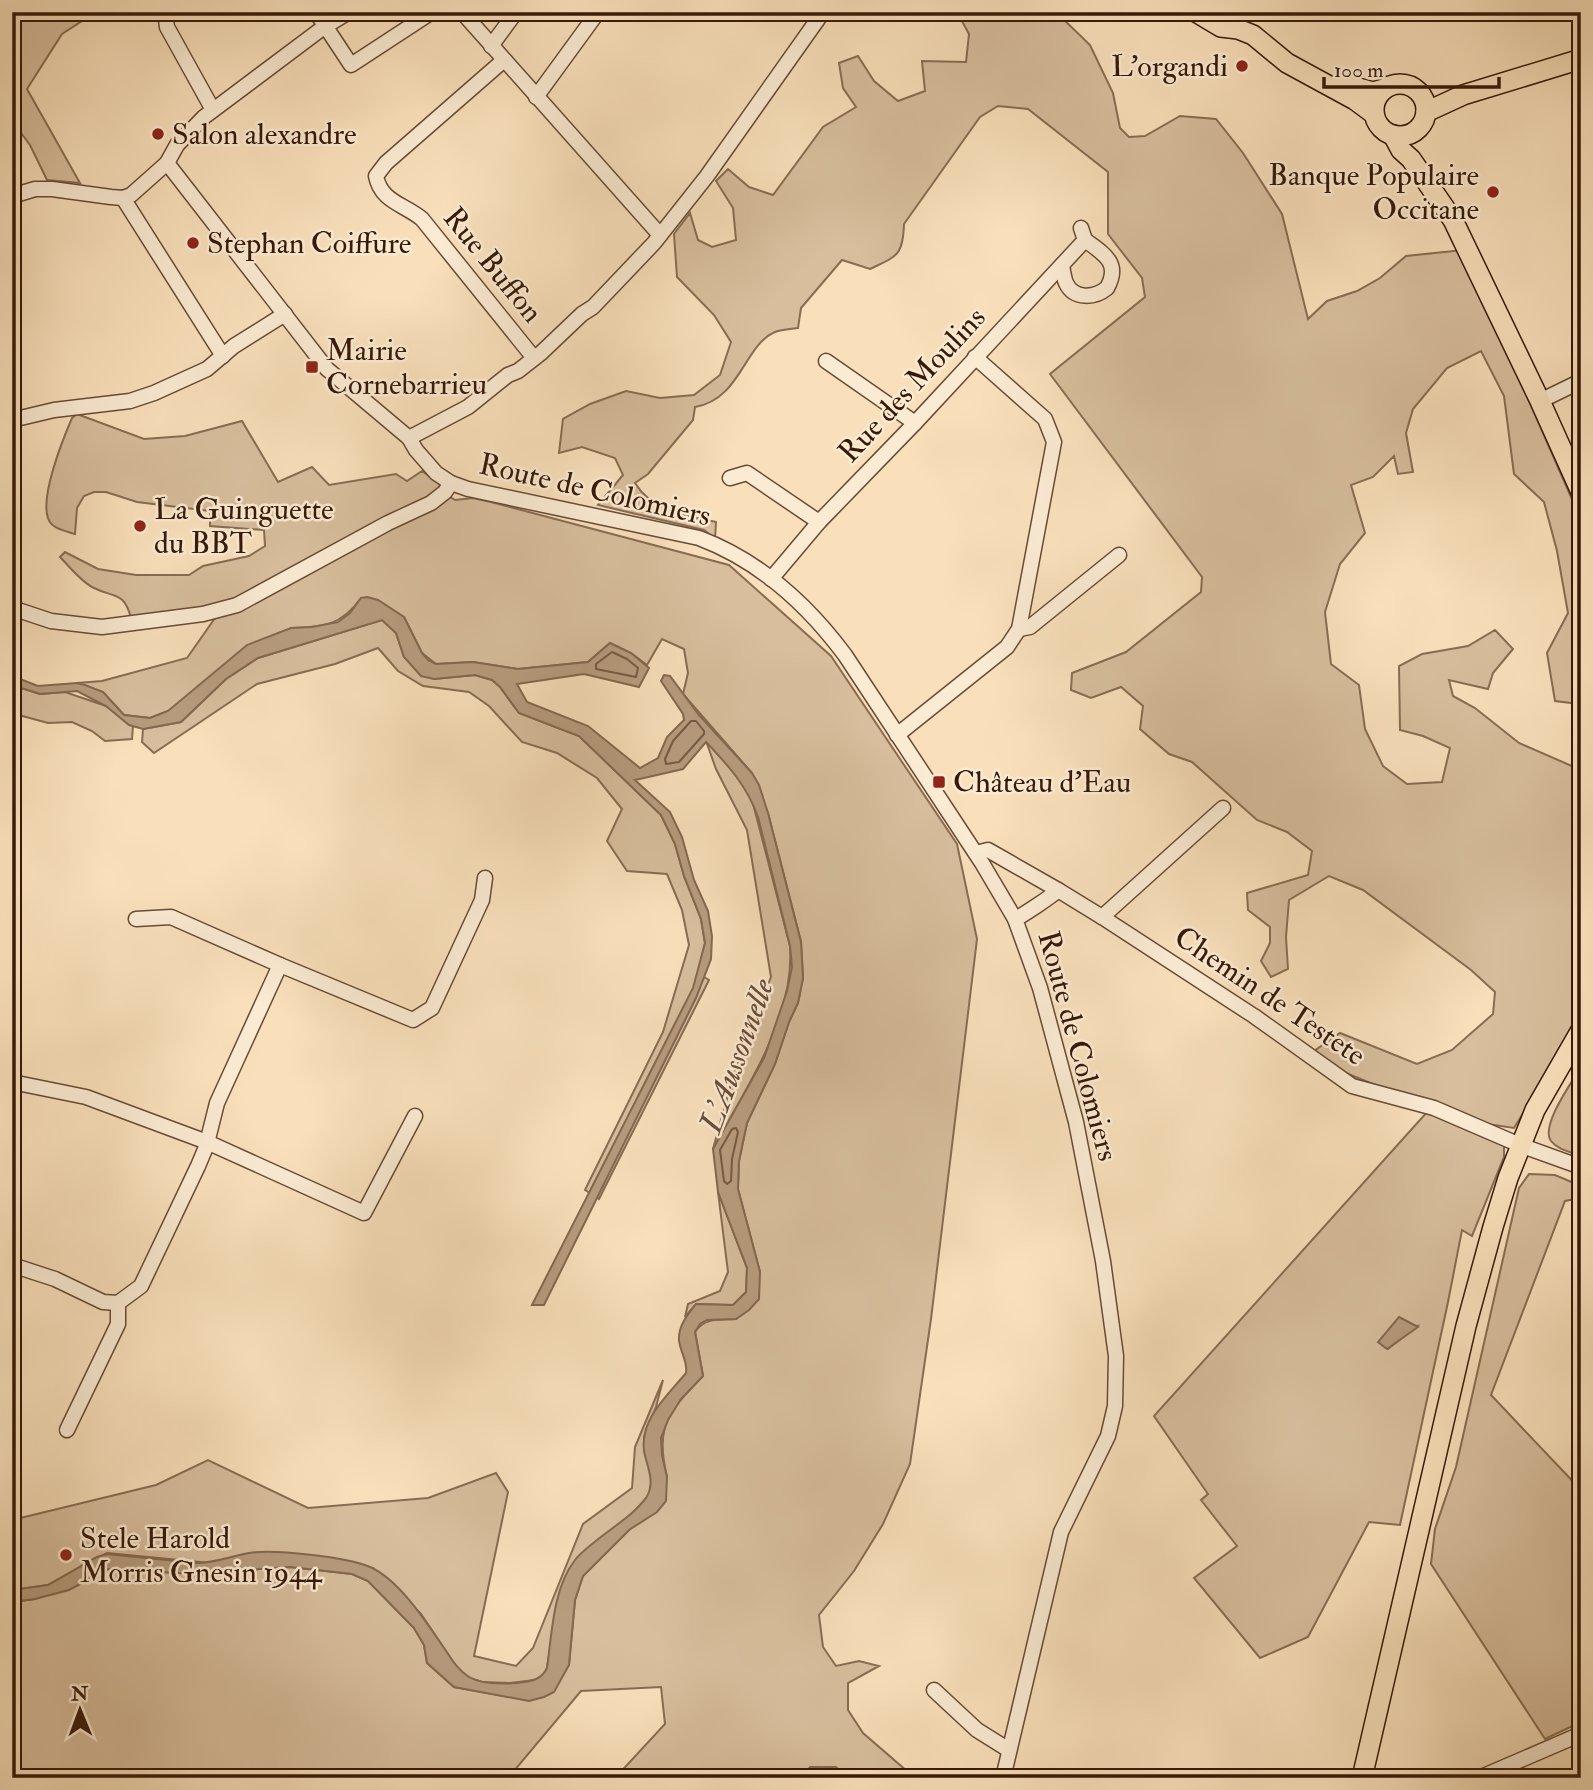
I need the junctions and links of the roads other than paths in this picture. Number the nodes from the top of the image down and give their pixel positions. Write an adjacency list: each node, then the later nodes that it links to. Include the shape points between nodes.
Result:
1 (165, 12): 17 (street, via 167,27)
2 (316, 12): 10 (street)
3 (349, 12): 10 (street)
4 (432, 12): 10 (street, via 351,65)
5 (462, 12): 11 (street)
6 (516, 12): 11 (street)
7 (598, 12): 15 (street)
8 (823, 12): 25 (street, via 736,137)
9 (1198, 14): 14 (main road, via 1256,27 1298,61 1347,86 1373,92); 18 (main road, via 1221,27 1253,35 1287,63)
10 (324, 27): 17 (street)
11 (491, 46): 13 (street)
12 (1581, 59): 16 (main road, via 1436,95)
13 (504, 60): 15 (street); 30 (street, Rue Buffon, via 386,163 378,171 377,183 393,203 422,219)
14 (1384, 89): 16 (main road, via 1406,85); 18 (main road)
15 (536, 97): 25 (street)
16 (1423, 103): 19 (main road)
17 (213, 110): 22 (street, via 177,145)
18 (1374, 114): 20 (main road, via 1381,127)
19 (1415, 131): 20 (main road); 21 (main road)
20 (1393, 135): 21 (main road)
21 (1411, 159): 33 (main road, via 1453,220)
22 (167, 163): 24 (street); 27 (street, Route de Colomiers)
23 (12, 196): 24 (street, via 52,188)
24 (123, 198): 28 (street)
25 (660, 235): 30 (street, via 593,307)
26 (1062, 265): 26 (street, Rue des Moulins, via 1083,234 1109,259 1113,271 1107,288 1082,296 1067,284); 29 (street, Rue des Moulins, via 1042,274)
27 (285, 314): 28 (street); 36 (street, Route de Colomiers, via 327,369)
28 (223, 356): 34 (street, via 185,380 130,401)
29 (975, 357): 35 (street, Rue des Moulins); 44 (street, via 1045,419 1055,442)
30 (534, 358): 36 (street, via 468,407)
31 (826, 361): 35 (street)
32 (1581, 381): 33 (street)
33 (1541, 401): 39 (main road)
34 (12, 420)
35 (915, 423): 40 (street, Rue des Moulins)
36 (408, 438): 38 (street, Route de Colomiers, via 426,462)
37 (730, 478): 40 (street, via 747,473)
38 (451, 483): 42 (street, Route de Colomiers, via 699,538 728,549); 43 (street, via 431,503 237,605 102,627 51,621)
39 (1581, 492)
40 (819, 522): 42 (street, Rue des Moulins)
41 (1119, 555): 44 (street, via 1030,627)
42 (771, 579): 45 (street, Route de Colomiers, via 825,629)
43 (12, 608)
44 (1019, 629): 45 (street, via 1007,647)
45 (897, 734): 47 (street, Route de Colomiers)
46 (1223, 808): 50 (street)
47 (976, 853): 49 (street, Chemin de Testete, via 988,850); 52 (street, Route de Colomiers)
48 (485, 878): 53 (street, via 482,900 432,1009 414,1020)
49 (1058, 890): 50 (street, Chemin de Testete); 52 (street)
50 (1102, 916): 58 (street, Chemin de Testete, via 1352,1086 1434,1108)
51 (136, 919): 53 (street, via 171,917)
52 (1015, 919): 65 (street, Route de Colomiers, via 1040,989 1076,1122 1116,1356 1115,1406 1108,1436 1061,1532)
53 (280, 965): 57 (street, via 217,1103)
54 (1581, 1030): 58 (main road)
55 (12, 1082): 57 (street, via 86,1097)
56 (415, 1116): 57 (street, via 364,1213)
57 (207, 1142): 61 (street, via 141,1286)
58 (1520, 1145): 59 (street, Chemin de Testete); 67 (main road, via 1466,1326)
59 (1581, 1167)
60 (12, 1265): 61 (street, via 103,1302)
61 (118, 1303): 62 (street, via 118,1324)
62 (67, 1430)
63 (934, 1690): 65 (street, via 977,1730)
64 (1581, 1734): 68 (street)
65 (1009, 1750): 66 (street, Route de Colomiers)
66 (1003, 1778)
67 (1362, 1778)
68 (1479, 1778)

